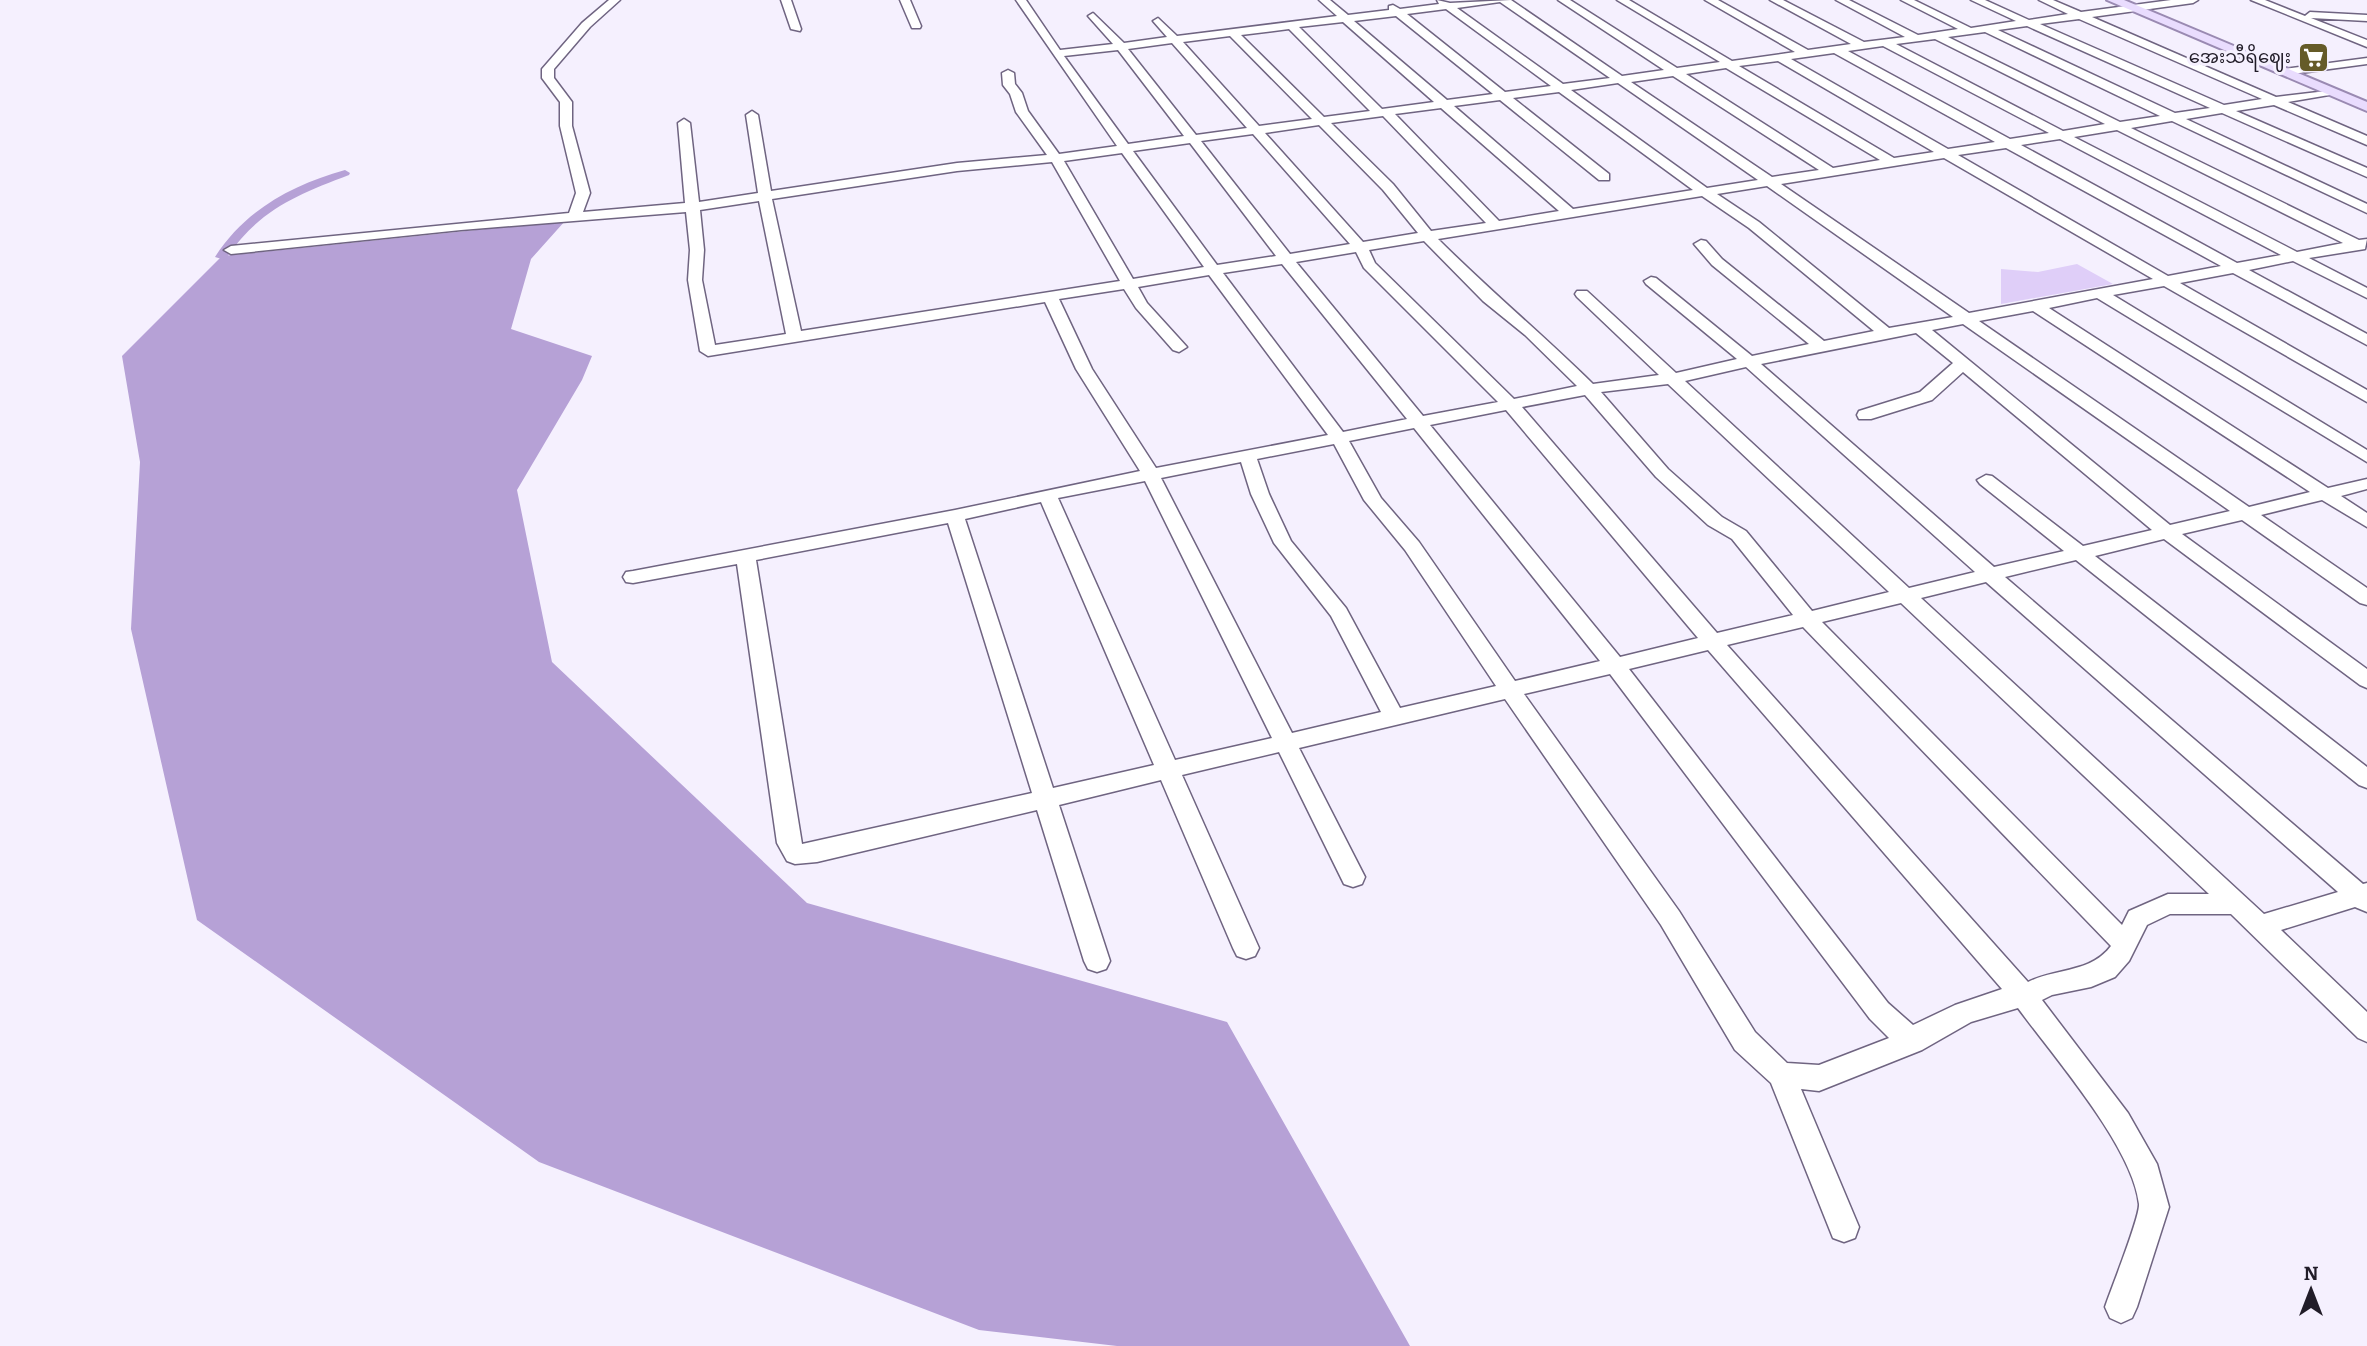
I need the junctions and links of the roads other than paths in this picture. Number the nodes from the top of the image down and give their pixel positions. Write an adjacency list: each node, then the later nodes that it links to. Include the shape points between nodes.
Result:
1 (615, 0): 87 (street, via 548,69 548,78 566,102 566,126 583,193)
2 (786, 0): 33 (street)
3 (905, 0): 32 (street)
4 (1021, 0): 46 (street)
5 (1324, 0): 28 (street)
6 (1383, 0): 23 (street)
7 (1497, 0): 20 (street)
8 (1504, 0): 55 (street)
9 (1563, 0): 54 (street)
10 (1622, 0): 51 (street)
11 (1710, 0): 47 (street)
12 (1775, 0): 43 (street)
13 (1841, 0): 39 (street)
14 (1906, 0): 36 (street)
15 (1976, 0): 31 (street)
16 (2045, 0): 27 (street)
17 (2113, 0): 22 (main road)
18 (2193, 0): 22 (street)
19 (2256, 0): 24 (street)
20 (1443, 3): 23 (street); 56 (street)
21 (2342, 5): 26 (street)
22 (2134, 9): 27 (street); 52 (main road)
23 (1398, 12): 28 (street); 58 (street)
24 (2290, 13): 26 (street); 41 (street)
25 (1093, 16): 42 (street)
26 (2367, 16)
27 (2085, 17): 31 (street); 59 (street)
28 (1342, 18): 30 (street); 60 (street)
29 (1158, 20): 38 (street)
30 (1290, 24): 35 (street); 63 (street)
31 (2032, 24): 34 (street); 62 (street)
32 (916, 26)
33 (796, 29)
34 (1987, 29): 36 (street); 65 (street)
35 (1231, 31): 38 (street); 66 (street)
36 (1972, 32): 37 (street)
37 (1939, 37): 39 (street); 68 (street)
38 (1175, 38): 42 (street); 69 (street)
39 (1920, 40): 40 (street)
40 (1885, 43): 43 (street); 70 (street)
41 (2366, 43)
42 (1120, 45): 46 (street); 71 (street)
43 (1863, 46): 45 (street)
44 (1731, 48): 49 (street)
45 (1837, 50): 47 (street); 73 (street)
46 (1057, 54): 74 (street)
47 (1807, 54): 48 (street)
48 (1781, 58): 49 (street); 75 (street)
49 (1755, 61): 51 (street)
50 (2367, 61): 52 (street)
51 (1730, 65): 54 (street); 77 (street)
52 (2285, 72): 57 (main road)
53 (1008, 73): 76 (street, via 1022,112)
54 (1673, 73): 55 (street); 78 (street)
55 (1621, 80): 56 (street); 81 (street)
56 (1561, 88): 58 (street); 82 (street)
57 (2331, 92): 59 (street); 61 (main road)
58 (1503, 96): 60 (street); 80 (street)
59 (2275, 101): 62 (street); 72 (street)
60 (1443, 104): 63 (street); 86 (street)
61 (2367, 107)
62 (2228, 109): 65 (street); 79 (street)
63 (1383, 113): 66 (street); 88 (street)
64 (752, 115): 83 (street)
65 (2174, 118): 68 (street); 85 (street)
66 (1320, 121): 69 (street); 89 (street, via 1388,187)
67 (684, 123): 84 (street)
68 (2119, 126): 70 (street); 91 (street)
69 (1258, 130): 71 (street); 92 (street)
70 (2062, 135): 73 (street); 94 (street)
71 (1194, 139): 74 (street); 95 (street)
72 (2367, 141)
73 (2010, 143): 75 (street); 96 (street)
74 (1123, 148): 76 (street); 97 (street)
75 (1946, 153): 77 (street); 99 (street)
76 (1055, 158): 83 (street, via 957,167); 100 (street)
77 (1892, 162): 78 (street)
78 (1831, 172): 81 (street)
79 (2367, 173)
80 (1604, 177)
81 (1770, 182): 82 (street); 106 (street)
82 (1705, 192): 86 (street); 108 (street, via 1754,225)
83 (765, 198): 84 (street); 109 (street)
84 (692, 207): 87 (street); 109 (street, via 695,280 708,351)
85 (2367, 209)
86 (1571, 214): 88 (street)
87 (574, 217): 93 (street)
88 (1497, 226): 89 (street)
89 (1429, 238): 92 (street); 116 (street)
90 (1701, 244): 111 (street)
91 (2364, 246): 94 (street)
92 (1361, 248): 95 (street); 118 (street, via 1369,265)
93 (231, 250)
94 (2296, 257): 96 (street); 103 (street)
95 (1287, 260): 97 (street); 120 (street)
96 (2239, 268): 99 (street); 110 (street)
97 (1216, 272): 100 (street); 121 (street)
98 (1651, 281): 113 (street)
99 (2169, 281): 102 (street); 117 (street)
100 (1132, 284): 104 (street); 112 (street, via 1142,305)
101 (1582, 294): 115 (street)
102 (2100, 294): 105 (street); 123 (street)
103 (2367, 294)
104 (1050, 296): 109 (street); 124 (street, via 1084,369)
105 (2036, 306): 106 (street); 127 (street)
106 (1964, 319): 107 (street); 129 (street)
107 (1919, 327): 108 (street); 114 (street)
108 (1885, 333): 111 (street)
109 (795, 339)
110 (2367, 340)
111 (1821, 346): 113 (street)
112 (1179, 347)
113 (1751, 363): 115 (street); 135 (street)
114 (1963, 363): 119 (street, via 1926,396); 132 (street)
115 (1674, 377): 116 (street); 137 (street)
116 (1589, 389): 118 (street); 139 (street, via 1662,473 1714,521 1739,535)
117 (2367, 397)
118 (1511, 405): 120 (street); 140 (street)
119 (1865, 415)
120 (1417, 422): 121 (street); 141 (street)
121 (1339, 438): 122 (street); 143 (street, via 1373,500 1412,546)
122 (1247, 455): 124 (street); 144 (street, via 1283,543 1339,613)
123 (2367, 457)
124 (1151, 475): 128 (street); 145 (street)
125 (1986, 481): 134 (street)
126 (2367, 484): 127 (street)
127 (2326, 494): 129 (street); 131 (street)
128 (1047, 495): 130 (street); 146 (street)
129 (2245, 514): 132 (street); 138 (street)
130 (955, 516): 133 (street); 148 (street)
131 (2367, 521)
132 (2168, 533): 134 (street); 142 (street)
133 (745, 554): 136 (street); 148 (street, via 789,843 795,854)
134 (2080, 554): 135 (street); 147 (street)
135 (1989, 575): 137 (street); 150 (street)
136 (634, 576)
137 (1904, 593): 139 (street); 151 (street)
138 (2367, 598)
139 (1807, 617): 140 (street); 153 (street)
140 (1712, 640): 141 (street); 156 (street)
141 (1614, 664): 143 (street); 158 (street, via 1879,1011)
142 (2367, 680)
143 (1511, 690): 144 (street); 159 (street, via 1670,918 1745,1041)
144 (1394, 717): 145 (street)
145 (1283, 743): 146 (street); 149 (street)
146 (1168, 771): 148 (street); 154 (street)
147 (2367, 779)
148 (1047, 799): 155 (street)
149 (1353, 877)
150 (2365, 897): 152 (street)
151 (2237, 904): 152 (street); 153 (street, via 2168,904 2138,918)
152 (2260, 926): 157 (street)
153 (2125, 944): 156 (street, via 2110,967 2048,984)
154 (1246, 948)
155 (1097, 961)
156 (2024, 996): 158 (street, via 1987,1003 1937,1023); 161 (street, via 2118,1122 2143,1164 2154,1207)
157 (2367, 1030)
158 (1912, 1041): 159 (street, via 1819,1078)
159 (1781, 1075): 160 (street)
160 (1844, 1227)
161 (2121, 1307)

